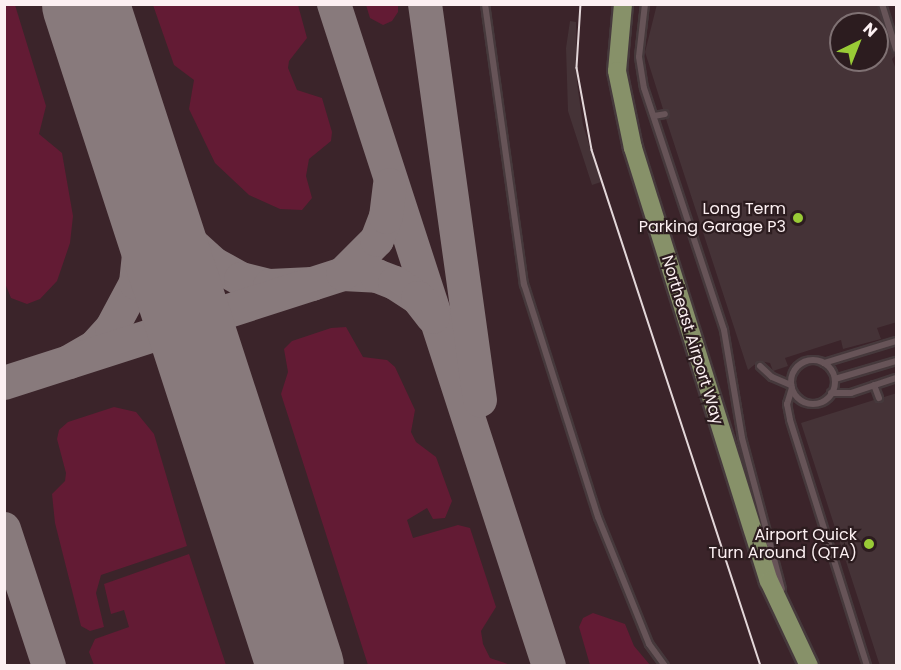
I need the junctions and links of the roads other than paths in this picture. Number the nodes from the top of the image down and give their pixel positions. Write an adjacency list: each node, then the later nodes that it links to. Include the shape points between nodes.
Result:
1 (484, 4): 19 (lane, via 524,284 598,517 649,644)
2 (623, 4): 18 (main road, Northeast Airport Way, via 617,71 633,148 732,469 769,581)
3 (645, 4): 7 (lane, via 639,57)
4 (882, 4): 5 (lane)
5 (897, 49)
6 (665, 114): 7 (lane)
7 (654, 116): 18 (lane, via 724,330 742,438)
8 (897, 341): 10 (lane)
9 (897, 361): 13 (lane)
10 (824, 363): 13 (lane); 15 (lane, via 810,360 797,366)
11 (760, 366): 15 (lane)
12 (897, 378): 14 (lane)
13 (835, 379): 16 (lane)
14 (874, 385): 16 (lane, via 851,393); 17 (lane)
15 (791, 387): 16 (lane, via 800,399 813,404); 21 (lane, via 787,404 790,420)
16 (831, 393)
17 (879, 398)
18 (795, 643): 20 (main road, Northeast Airport Way)
19 (665, 666)
20 (809, 666)
21 (867, 666)

